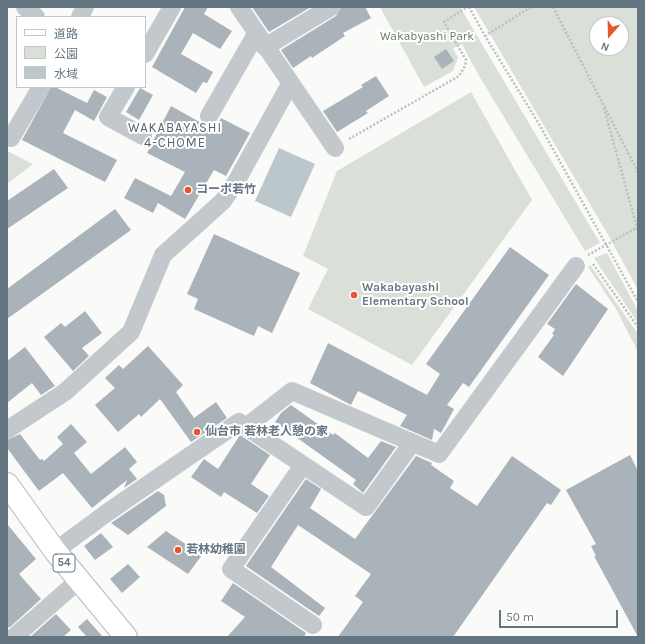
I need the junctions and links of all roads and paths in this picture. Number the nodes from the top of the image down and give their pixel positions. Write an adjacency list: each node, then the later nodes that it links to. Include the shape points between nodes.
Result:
1 (25, 7): 9 (street)
2 (85, 7): 10 (street)
3 (172, 7): 13 (street)
4 (239, 7): 12 (street)
5 (331, 7): 12 (street)
6 (468, 7): 11 (path); 21 (path, via 444,22 466,60 466,66 459,76)
7 (531, 7): 11 (path)
8 (553, 7): 17 (path)
9 (35, 16)
10 (80, 16)
11 (484, 36): 24 (path, via 538,124)
12 (261, 40): 14 (street); 18 (street)
13 (146, 52)
14 (290, 84): 21 (street); 30 (street, via 223,202 163,255 131,332 65,392)
15 (40, 88): 19 (street, via 11,138)
16 (125, 88): 20 (street, via 108,117)
17 (602, 103): 22 (path); 23 (path)
18 (209, 116)
19 (7, 136)
20 (143, 136)
21 (334, 148)
22 (638, 172)
23 (638, 229): 24 (path)
24 (606, 244): 25 (path); 27 (path)
25 (590, 253)
26 (584, 264): 28 (path); 31 (street, via 439,454)
27 (638, 302)
28 (638, 327)
29 (247, 426): 31 (street, via 292,391); 32 (street); 34 (street, via 239,422)
30 (7, 430)
31 (412, 444): 32 (street, via 366,507)
32 (303, 465): 36 (street, via 231,569)
33 (7, 484): 34 (main road, 54)
34 (55, 551): 35 (main road, 54)
35 (78, 581): 37 (street); 38 (main road, 54)
36 (313, 625)
37 (14, 637)
38 (126, 637)

